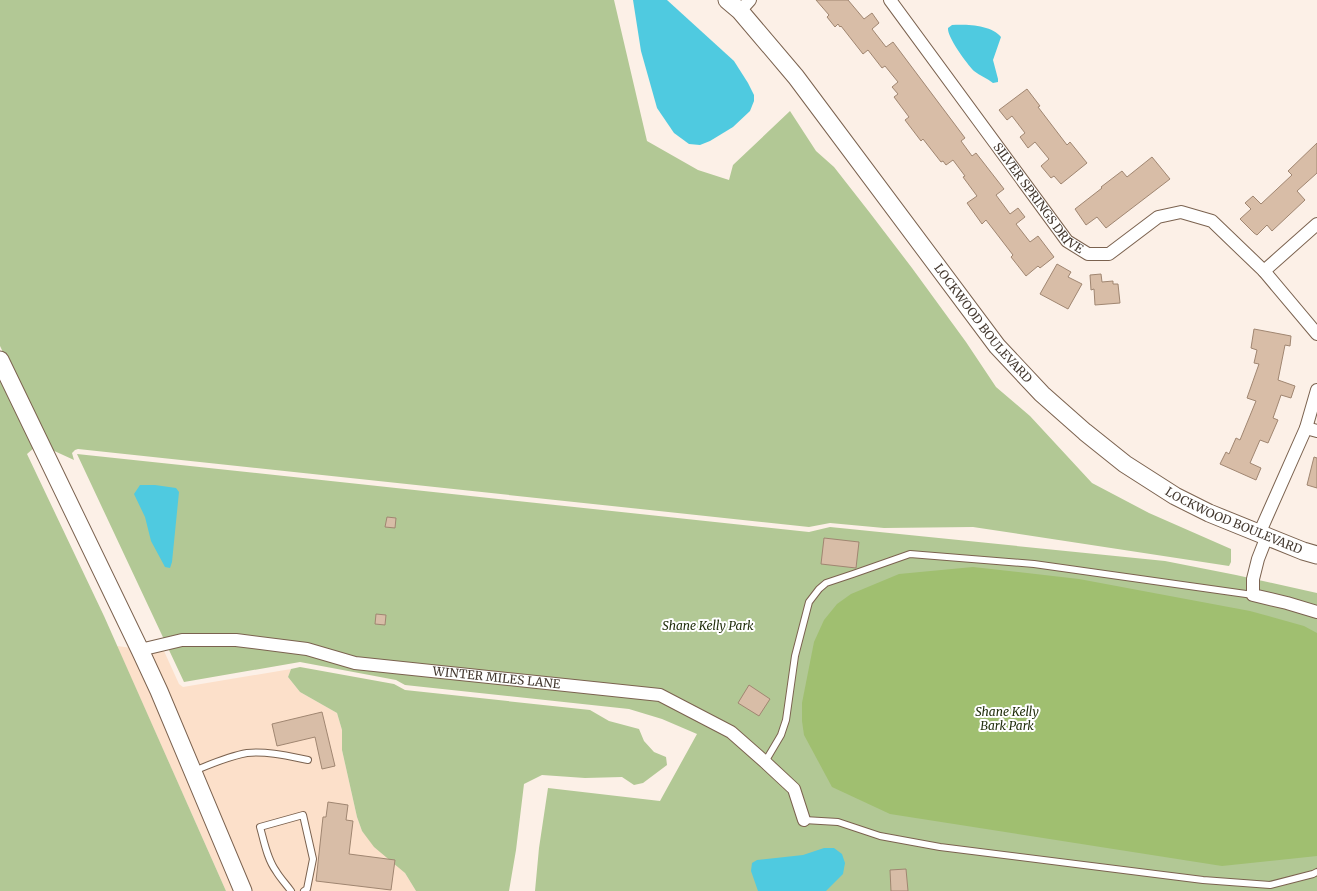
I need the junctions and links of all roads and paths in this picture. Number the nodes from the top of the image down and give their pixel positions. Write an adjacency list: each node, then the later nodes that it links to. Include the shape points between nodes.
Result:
1 (727, 0): 3 (street, LOCKWOOD BOULEVARD)
2 (890, 0): 5 (street, SILVER SPRINGS DRIVE, via 1067,241 1088,254 1110,254 1158,217 1182,212 1212,221)
3 (745, 5): 10 (street, LOCKWOOD BOULEVARD, via 997,346 1042,394 1125,464 1175,496)
4 (1317, 224): 5 (street)
5 (1264, 271): 6 (street, SILVER SPRINGS DRIVE)
6 (1317, 334)
7 (0, 360): 14 (street)
8 (1317, 390): 9 (street)
9 (1311, 430): 10 (street)
10 (1263, 535): 11 (street, LOCKWOOD BOULEVARD); 12 (street)
11 (1317, 555)
12 (1252, 595): 13 (street); 16 (lane, via 1034,564 910,554 826,583 809,602 795,656 786,720 781,736)
13 (1317, 612)
14 (140, 650): 16 (street, WINTER MILES LANE, via 182,640 236,640 307,649 355,663 660,695 731,732); 17 (street)
15 (308, 760): 17 (lane, via 269,753 246,753)
16 (765, 762): 18 (street, WINTER MILES LANE, via 794,789)
17 (192, 771): 20 (street)
18 (804, 820): 19 (lane, via 838,822 880,836 940,847 1203,880 1270,885)
19 (1317, 872)
20 (243, 891)
21 (291, 891): 22 (lane, via 276,871 260,827 303,815 313,859 307,889)
22 (304, 891)

